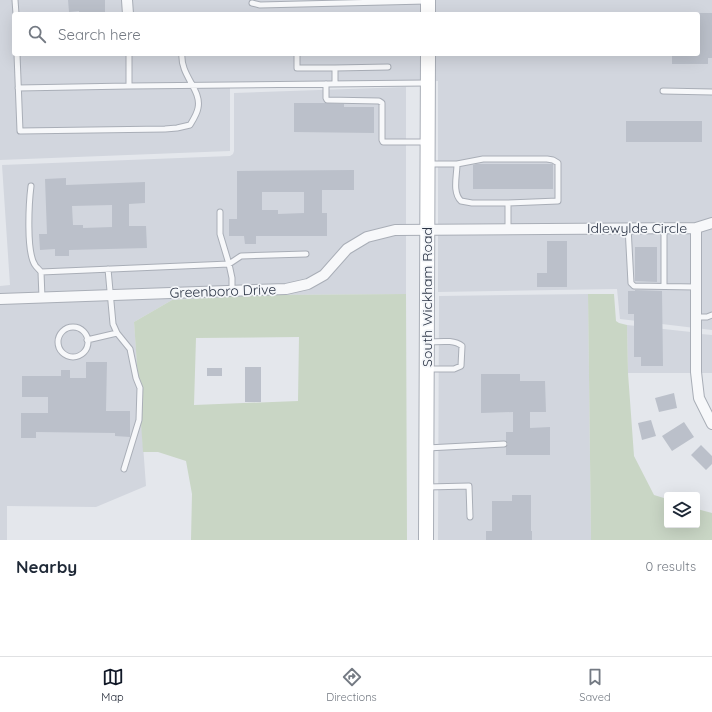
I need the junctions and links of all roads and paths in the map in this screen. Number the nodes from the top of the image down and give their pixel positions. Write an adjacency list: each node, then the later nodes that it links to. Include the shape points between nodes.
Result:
1 (15, 0): 5 (lane)
2 (127, 0): 6 (street)
3 (252, 3): 4 (lane)
4 (429, 4)
5 (16, 12)
6 (128, 12)
7 (17, 56): 19 (lane)
8 (129, 56): 18 (lane)
9 (182, 56): 17 (lane)
10 (297, 56): 13 (lane, via 297,68)
11 (428, 56): 14 (main road, South Wickham Road)
12 (388, 67): 13 (lane)
13 (334, 68): 16 (lane)
14 (427, 83): 16 (lane); 22 (main road, South Wickham Road)
15 (326, 84): 16 (lane); 17 (lane); 22 (lane, via 327,100 382,103 384,142)
16 (335, 84)
17 (191, 85): 18 (lane); 19 (lane, via 198,99 195,117 190,125 165,129 20,131)
18 (130, 86): 19 (lane)
19 (18, 88)
20 (664, 91): 21 (lane)
21 (712, 92)
22 (427, 142): 23 (main road, South Wickham Road)
23 (427, 164): 24 (lane); 33 (main road, South Wickham Road)
24 (457, 164): 26 (lane, via 456,190 461,201); 26 (lane, via 483,159 557,161 559,201)
25 (31, 186): 37 (lane, via 31,253 34,264)
26 (508, 203): 29 (lane)
27 (220, 212): 35 (lane, via 220,234)
28 (712, 223): 32 (street)
29 (508, 228): 30 (street, Idlewylde Circle); 33 (street, Idlewylde Circle)
30 (628, 228): 31 (street, Idlewylde Circle); 38 (lane, via 631,283 634,286)
31 (664, 228): 32 (street, Idlewylde Circle); 38 (lane)
32 (696, 228): 39 (street, Idlewylde Circle)
33 (427, 229): 40 (street, Greenboro Drive, via 395,230 367,237 347,249 324,275 308,284 286,289); 48 (main road, South Wickham Road)
34 (306, 254): 35 (lane, via 241,256)
35 (229, 264): 36 (lane); 40 (lane)
36 (108, 269): 37 (lane); 41 (lane)
37 (41, 272): 42 (lane)
38 (664, 286): 39 (lane)
39 (696, 287): 45 (street, Idlewylde Circle)
40 (232, 292): 41 (street, Greenboro Drive)
41 (110, 295): 42 (street, Greenboro Drive); 46 (lane, via 113,324)
42 (42, 298): 43 (street, Greenboro Drive)
43 (0, 299)
44 (712, 315): 45 (lane)
45 (696, 317): 50 (street, Idlewylde Circle, via 696,372 699,398)
46 (117, 333): 47 (lane); 53 (lane, via 130,349 140,393 139,420)
47 (87, 340): 47 (lane, via 83,331 74,327 64,330 58,338 58,343 61,351 74,356 85,349)
48 (427, 342): 49 (main road, South Wickham Road); 49 (lane, via 457,343 462,346 462,364 459,368)
49 (427, 369): 52 (main road, South Wickham Road)
50 (712, 424)
51 (504, 444): 52 (lane)
52 (426, 448): 54 (main road, South Wickham Road)
53 (124, 469)
54 (426, 487): 55 (lane, via 469,486); 56 (main road, South Wickham Road)
55 (470, 518)
56 (426, 540)

